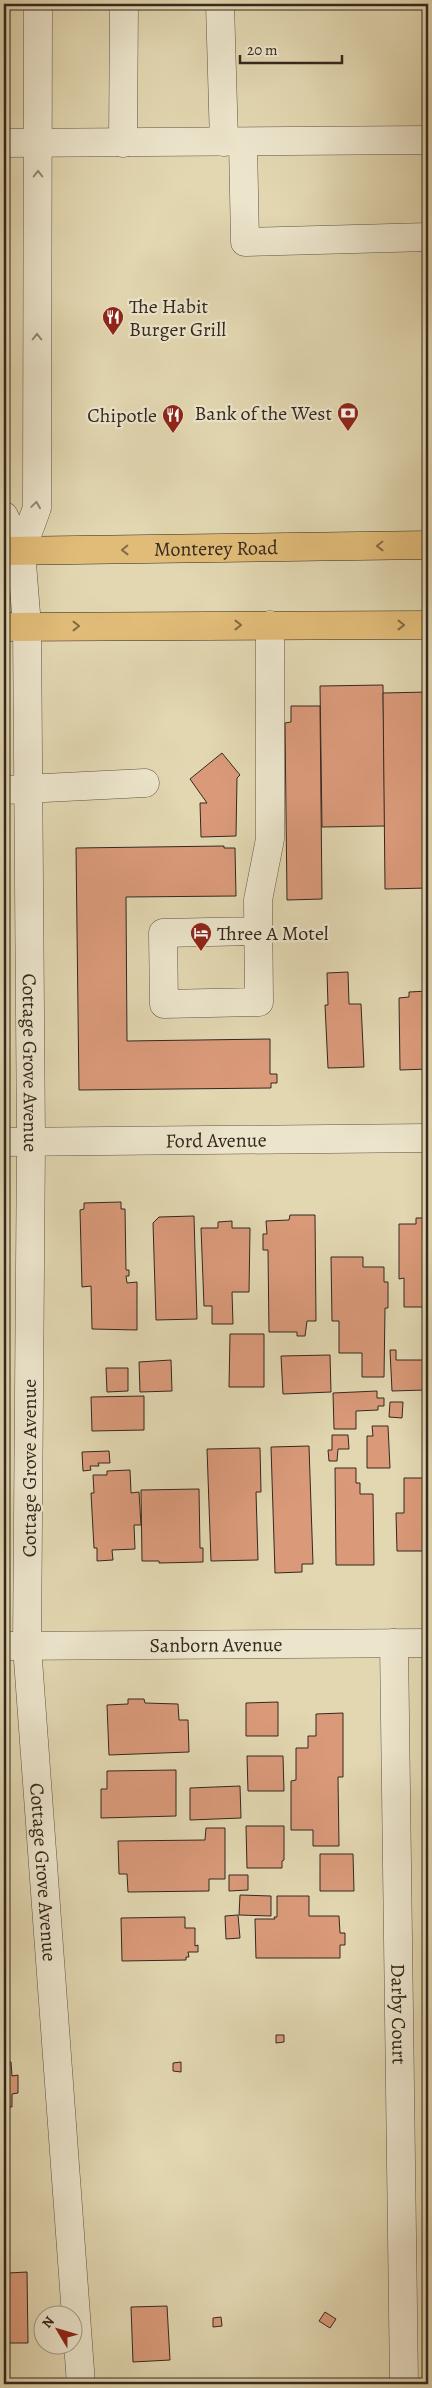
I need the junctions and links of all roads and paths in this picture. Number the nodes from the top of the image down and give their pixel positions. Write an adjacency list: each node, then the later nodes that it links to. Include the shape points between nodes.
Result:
1 (38, 4): 8 (street)
2 (124, 4): 7 (street)
3 (220, 4): 5 (street)
4 (428, 140): 5 (street)
5 (233, 142): 7 (street); 9 (street, via 245,242)
6 (4, 143): 8 (street)
7 (123, 143): 8 (street)
8 (38, 144): 12 (street, one-way to 8, via 37,508)
9 (428, 238)
10 (4, 516): 12 (street)
11 (428, 545): 12 (main road, Monterey Road, one-way to 12)
12 (12, 551): 15 (street, Cottage Grove Avenue)
13 (270, 625): 14 (main road, one-way to 14); 15 (main road, one-way to 13); 18 (street, via 270,839 258,900)
14 (428, 625)
15 (15, 627): 17 (street, Cottage Grove Avenue)
16 (145, 783): 17 (street)
17 (16, 789): 21 (street, Cottage Grove Avenue)
18 (259, 931)
19 (428, 1138): 21 (street, Ford Avenue)
20 (4, 1142): 21 (street, Ford Avenue)
21 (30, 1142): 24 (street, Cottage Grove Avenue)
22 (394, 1643): 23 (street, Sanborn Avenue); 24 (street, Sanborn Avenue); 26 (street, Darby Court)
23 (428, 1643)
24 (16, 1646): 25 (street, Cottage Grove Avenue)
25 (82, 2384)
26 (404, 2384)

